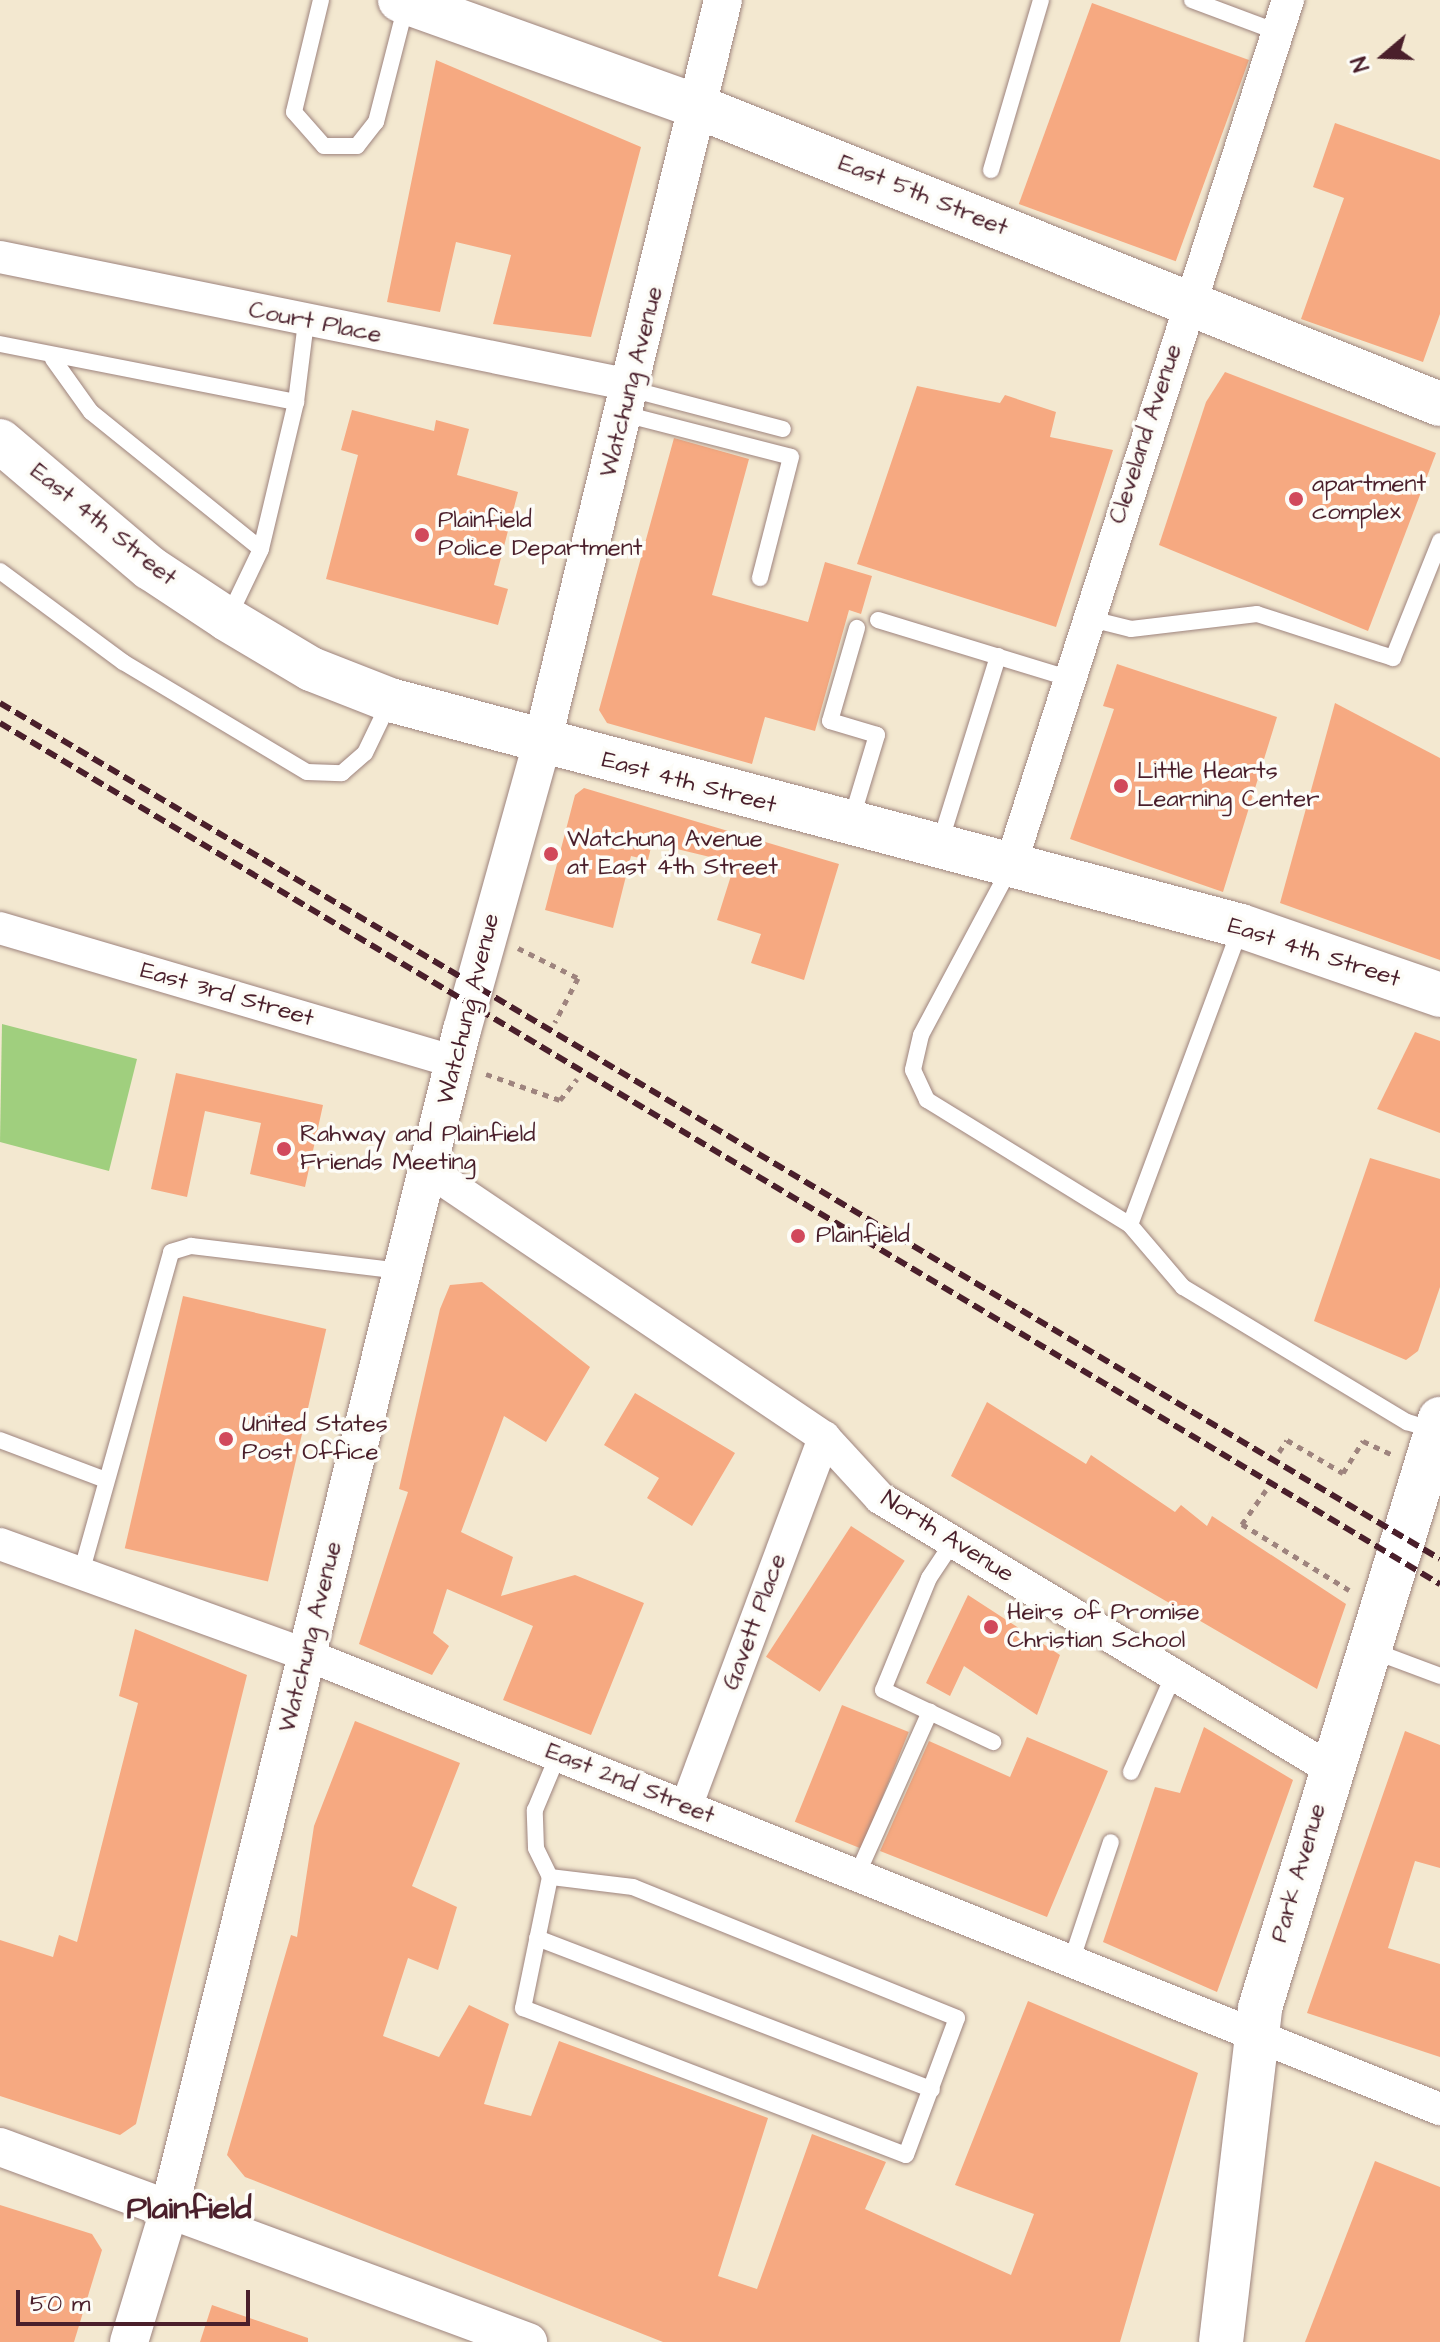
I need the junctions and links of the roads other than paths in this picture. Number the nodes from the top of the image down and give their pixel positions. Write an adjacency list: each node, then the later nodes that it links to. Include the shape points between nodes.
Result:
1 (321, 0): 5 (lane, via 294,112 324,146 357,146 376,122)
2 (723, 0): 8 (street, Watchung Avenue)
3 (1041, 0): 9 (lane)
4 (1288, 0): 7 (street, Cleveland Avenue)
5 (403, 1): 8 (main road, East 5th Street)
6 (1201, 2): 7 (lane)
7 (1277, 32): 11 (street, Cleveland Avenue)
8 (701, 108): 11 (main road, East 5th Street); 15 (street, Watchung Avenue)
9 (991, 170)
10 (0, 257): 12 (street, Court Place)
11 (1189, 301): 17 (main road, East 5th Street); 24 (street, Cleveland Avenue)
12 (306, 322): 15 (street, Court Place); 16 (lane)
13 (0, 344): 14 (lane)
14 (53, 359): 16 (lane); 21 (lane, via 91,412)
15 (628, 396): 18 (lane); 23 (lane, via 791,457); 31 (street, Watchung Avenue)
16 (296, 402): 21 (lane)
17 (1440, 404)
18 (783, 429)
19 (0, 441): 25 (main road, East 4th Street, via 150,568)
20 (1440, 541): 24 (lane, via 1393,658 1257,614 1131,629)
21 (261, 549): 25 (lane)
22 (0, 571): 30 (lane, via 123,662 307,772 342,773 365,753)
23 (760, 578)
24 (1087, 618): 29 (street, Cleveland Avenue)
25 (227, 619): 30 (main road, East 4th Street, via 311,669)
26 (878, 620): 28 (lane)
27 (857, 628): 32 (lane, via 830,721 877,735)
28 (998, 656): 29 (lane); 33 (lane)
29 (1068, 678): 34 (street, Cleveland Avenue)
30 (390, 700): 31 (main road, East 4th Street)
31 (542, 743): 32 (main road, East 4th Street); 38 (street, Watchung Avenue)
32 (849, 826): 33 (main road, East 4th Street)
33 (938, 850): 34 (main road, East 4th Street)
34 (1009, 870): 35 (main road, East 4th Street); 40 (lane, via 921,1035 913,1070 927,1100)
35 (1241, 926): 37 (main road, East 4th Street); 40 (lane)
36 (0, 928): 38 (street, East 3rd Street)
37 (1440, 995)
38 (455, 1062): 39 (street, Watchung Avenue)
39 (428, 1170): 41 (street, Watchung Avenue); 42 (street, North Avenue)
40 (1130, 1225): 43 (lane, via 1183,1287)
41 (402, 1271): 45 (lane, via 177,1248 162,1265); 50 (street, Watchung Avenue)
42 (824, 1437): 46 (street, North Avenue, via 880,1498); 58 (street, Gavett Place)
43 (1435, 1438): 49 (main road, Park Avenue)
44 (0, 1440): 45 (lane)
45 (103, 1479): 48 (lane)
46 (953, 1542): 51 (street, North Avenue); 53 (lane, via 929,1578 883,1690)
47 (0, 1544): 48 (street, East 2nd Street)
48 (81, 1573): 50 (street, East 2nd Street)
49 (1374, 1629): 52 (lane); 56 (main road, Park Avenue)
50 (307, 1655): 55 (street, East 2nd Street); 68 (street, Watchung Avenue)
51 (1174, 1674): 56 (street, North Avenue); 57 (lane)
52 (1440, 1676)
53 (930, 1712): 54 (lane); 60 (lane)
54 (993, 1742)
55 (558, 1755): 58 (street, East 2nd Street); 61 (lane, via 535,1810 536,1848)
56 (1329, 1768): 64 (main road, Park Avenue)
57 (1131, 1772)
58 (686, 1807): 60 (street, East 2nd Street)
59 (1111, 1842): 63 (lane)
60 (857, 1875): 63 (street, East 2nd Street)
61 (550, 1877): 62 (lane); 65 (lane, via 633,1887 957,2018)
62 (537, 1938): 65 (lane); 65 (lane, via 523,2008 906,2155)
63 (1072, 1959): 64 (street, East 2nd Street)
64 (1257, 2033): 66 (street, East 2nd Street); 71 (main road, Park Avenue)
65 (932, 2090)
66 (1440, 2109)
67 (0, 2147): 68 (street)
68 (169, 2210): 69 (street, Watchung Avenue); 70 (street)
69 (129, 2342)
70 (528, 2342)
71 (1221, 2342)

